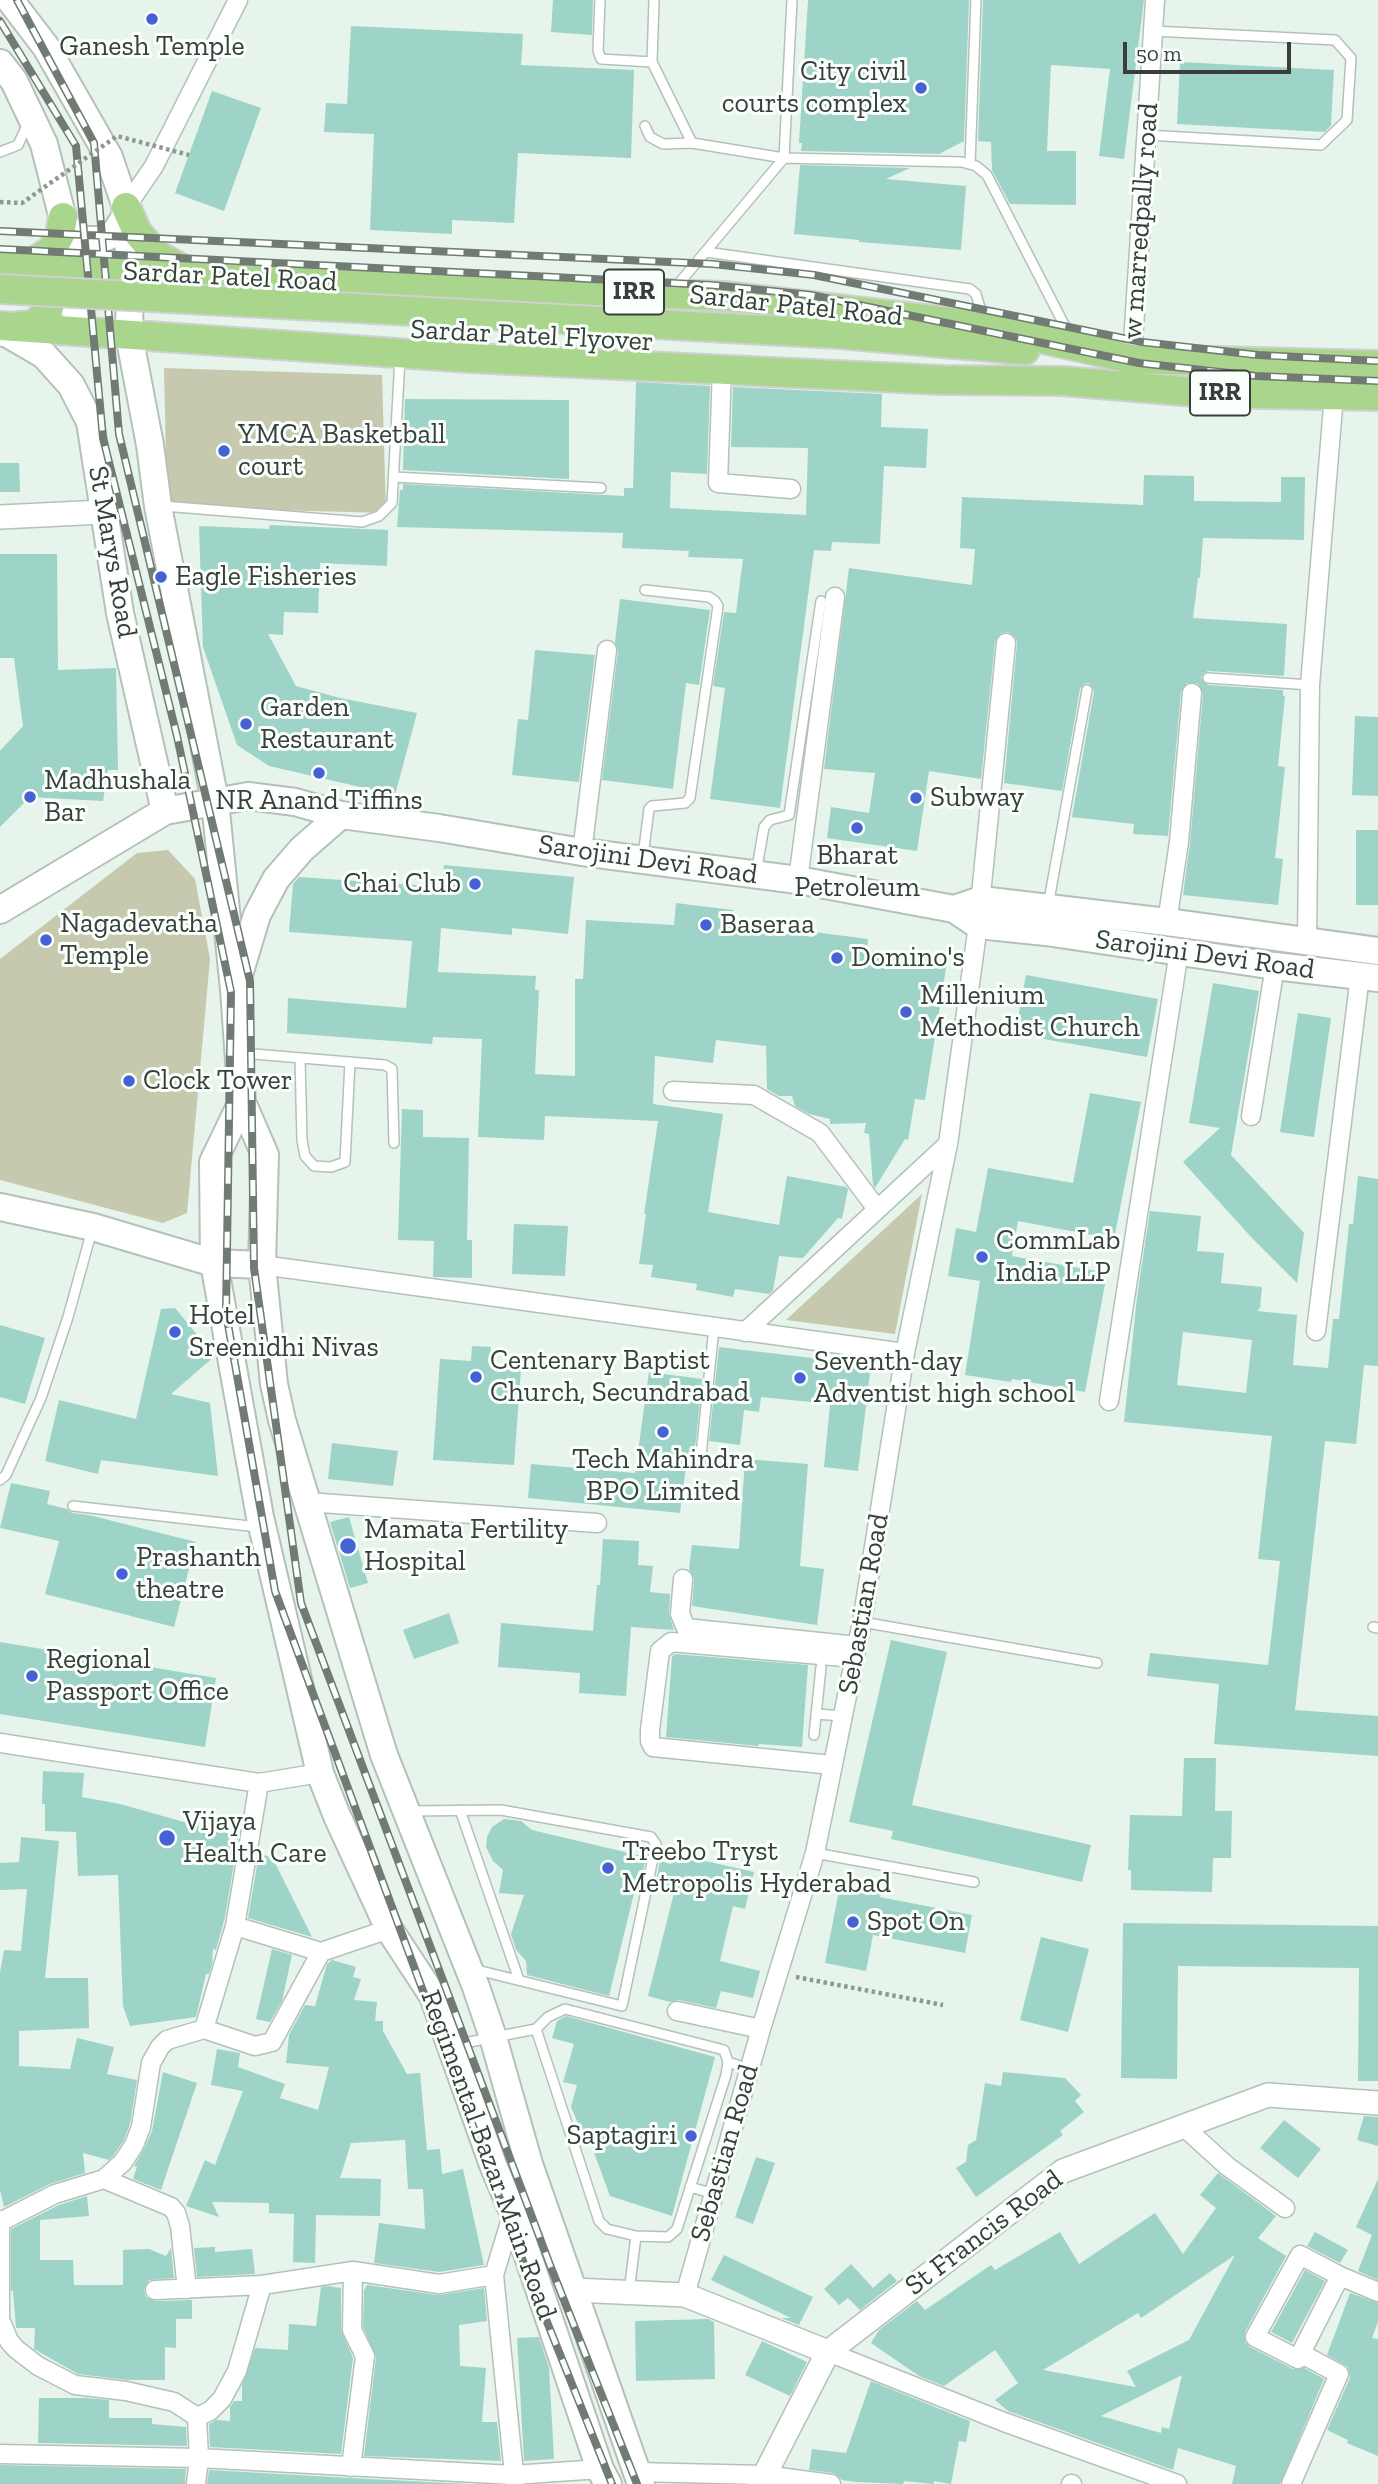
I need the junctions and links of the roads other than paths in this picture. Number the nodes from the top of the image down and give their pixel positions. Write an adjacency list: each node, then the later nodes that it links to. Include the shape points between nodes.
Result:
1 (10, 0): 18 (main road, St Marys Road, via 47,47 109,157)
2 (239, 0): 18 (street)
3 (600, 0): 10 (lane, via 601,59)
4 (654, 0): 10 (lane)
5 (792, 0): 16 (lane)
6 (976, 0): 17 (lane)
7 (1155, 0): 8 (street, w marredpally road)
8 (1153, 31): 13 (street, w marredpally road); 13 (lane, via 1335,40 1352,58 1347,120 1321,145)
9 (0, 62): 11 (main road)
10 (652, 62): 14 (lane)
11 (30, 116): 15 (lane, via 18,145); 19 (main road, via 44,144)
12 (645, 126): 14 (lane, via 650,137 663,144)
13 (1146, 135): 37 (street, w marredpally road)
14 (692, 143): 16 (lane)
15 (0, 152)
16 (784, 158): 17 (lane); 20 (lane)
17 (970, 164): 35 (lane, via 987,175)
18 (126, 211): 19 (main road, via 115,233 100,240 84,240); 24 (main road, St Marys Road); 26 (main road, via 157,255 183,271)
19 (63, 220): 22 (main road, via 52,250); 23 (main road)
20 (706, 252): 28 (lane); 30 (lane, via 970,289 976,294)
21 (0, 264): 22 (main road, Sardar Patel Road / IRR)
22 (29, 265): 23 (main road, Sardar Patel Road / IRR); 29 (main road, via 49,282 52,299 46,314 33,324)
23 (71, 268): 24 (main road, Sardar Patel Road / IRR); 31 (main road)
24 (130, 272): 25 (main road, Sardar Patel Road / IRR); 32 (main road, St Marys Road)
25 (180, 276): 26 (main road, Sardar Patel Road / IRR); 33 (main road, via 159,285 149,305 152,320 162,332)
26 (213, 278): 28 (main road, Sardar Patel Road / IRR)
27 (0, 289): 34 (main road, Sardar Patel Flyover / IRR, bridge)
28 (671, 294): 30 (main road, Sardar Patel Road / IRR)
29 (4, 323): 31 (main road, IRR); 34 (main road, Sardar Patel Flyover / IRR); 47 (main road, St Marys Road, via 8,334 44,355 71,385 90,422)
30 (985, 326): 35 (main road, Sardar Patel Road / IRR)
31 (78, 331): 32 (main road, IRR)
32 (129, 335): 33 (main road, IRR); 46 (main road, St Marys Road)
33 (176, 338): 36 (main road, IRR)
34 (839, 343): 37 (main road, Sardar Patel Flyover / IRR); 40 (main road, Sardar Patel Flyover / IRR)
35 (1074, 345): 37 (main road, Sardar Patel Road / IRR)
36 (400, 353): 39 (main road, IRR); 43 (lane)
37 (1132, 359): 38 (main road, Sardar Patel Road / IRR)
38 (1378, 365)
39 (722, 369): 40 (main road, IRR); 45 (street, via 718,483)
40 (1063, 381): 41 (main road, IRR, via 1207,393)
41 (1334, 395): 42 (main road, IRR); 54 (street)
42 (1378, 396)
43 (394, 477): 44 (lane); 46 (lane, via 392,503 379,516 362,522)
44 (601, 488)
45 (792, 489)
46 (158, 506): 57 (main road, St Marys Road)
47 (103, 512): 48 (street); 58 (main road, St Marys Road, via 120,613)
48 (0, 517)
49 (645, 590): 61 (lane, via 709,597 718,606 690,798 685,803 649,809)
50 (828, 599): 62 (lane, via 789,815 770,820 764,827); 63 (street)
51 (1006, 643): 66 (street, Sebastian Road)
52 (607, 650): 60 (street)
53 (1208, 678): 54 (lane)
54 (1310, 685): 68 (street)
55 (1087, 690): 64 (lane)
56 (1192, 693): 67 (street)
57 (215, 800): 58 (main road, Sarojini Devi Road); 59 (main road, Sarojini Devi Road, via 248,796 295,802); 73 (main road, Regimental Bazar Main Road)
58 (165, 811): 65 (main road, Sarojini Devi Road)
59 (341, 815): 60 (main road, Sarojini Devi Road); 73 (main road, via 276,879 257,915)
60 (582, 852): 61 (main road, Sarojini Devi Road)
61 (642, 861): 62 (main road, Sarojini Devi Road)
62 (755, 875): 63 (main road, Sarojini Devi Road)
63 (798, 880): 66 (main road, Sarojini Devi Road)
64 (1048, 908): 66 (main road, Sarojini Devi Road); 67 (main road, Sarojini Devi Road)
65 (0, 910)
66 (980, 912): 69 (main road, Sarojini Devi Road, via 1046,932); 81 (street, Sebastian Road)
67 (1167, 922): 68 (main road, Sarojini Devi Road)
68 (1307, 942): 70 (main road, Sarojini Devi Road)
69 (1179, 951): 71 (main road, Sarojini Devi Road); 91 (street)
70 (1378, 951)
71 (1275, 966): 72 (main road, Sarojini Devi Road); 79 (street)
72 (1369, 977): 88 (street)
73 (234, 990): 74 (main road, Regimental Bazar Main Road)
74 (239, 1053): 75 (lane); 78 (main road, Regimental Bazar Main Road)
75 (300, 1058): 76 (lane); 76 (lane, via 302,1140 305,1156 314,1166 345,1162)
76 (350, 1062): 80 (lane, via 392,1069)
77 (673, 1091): 83 (street, via 754,1096 820,1133)
78 (242, 1102): 85 (main road, Regimental Bazar Main Road, via 213,1162); 86 (main road, Regimental Bazar Main Road, via 265,1155)
79 (1251, 1116)
80 (394, 1143)
81 (948, 1144): 83 (street); 90 (street, Sebastian Road)
82 (0, 1207): 84 (main road)
83 (877, 1209): 89 (street)
84 (93, 1227): 85 (main road); 93 (lane, via 41,1398)
85 (214, 1263): 86 (main road); 97 (main road, Regimental Bazar Main Road)
86 (262, 1265): 87 (street); 94 (main road, Regimental Bazar Main Road, via 274,1384)
87 (714, 1328): 89 (street); 92 (lane)
88 (1316, 1331)
89 (745, 1332): 90 (street)
90 (905, 1353): 99 (street, Sebastian Road)
91 (1109, 1401)
92 (700, 1465)
93 (0, 1480)
94 (307, 1502): 96 (street); 111 (main road, Regimental Bazar Main Road, via 384,1755)
95 (73, 1506): 97 (lane)
96 (597, 1523)
97 (263, 1527): 108 (main road, Regimental Bazar Main Road)
98 (683, 1579): 100 (street, via 680,1614 687,1628)
99 (862, 1622): 100 (street, Sebastian Road); 101 (lane)
100 (856, 1652): 104 (street, Sebastian Road); 107 (street, via 671,1642 660,1651 650,1730 653,1746)
101 (1097, 1662)
102 (821, 1667): 103 (lane)
103 (816, 1714): 104 (lane); 105 (lane)
104 (843, 1716): 107 (street, Sebastian Road)
105 (814, 1735)
106 (0, 1744): 109 (street)
107 (832, 1765): 112 (street, Sebastian Road)
108 (320, 1773): 109 (street); 115 (main road, Regimental Bazar Main Road)
109 (258, 1783): 114 (street)
110 (460, 1810): 111 (lane); 118 (lane); 118 (lane, via 501,1810 651,1837 656,1844 622,2006)
111 (406, 1811): 117 (main road, Regimental Bazar Main Road)
112 (815, 1853): 113 (lane); 122 (street, Sebastian Road)
113 (974, 1882)
114 (235, 1926): 116 (street); 120 (street)
115 (389, 1929): 116 (street); 124 (main road, Regimental Bazar Main Road, via 433,1996)
116 (321, 1952): 120 (street, via 272,2042 255,2046)
117 (468, 1968): 118 (lane); 123 (main road, Regimental Bazar Main Road)
118 (519, 1980)
119 (677, 2011): 122 (street)
120 (204, 2029): 131 (street, via 167,2040 160,2047 151,2063 134,2145)
121 (536, 2029): 123 (lane); 125 (lane, via 565,2009 724,2050); 137 (lane, via 599,2221 607,2229)
122 (761, 2029): 126 (street, Sebastian Road)
123 (493, 2037): 124 (lane); 129 (main road, Regimental Bazar Main Road)
124 (451, 2045): 130 (main road, Regimental Bazar Main Road)
125 (727, 2062): 126 (lane); 132 (lane)
126 (749, 2069): 133 (street, Sebastian Road)
127 (1378, 2103): 128 (street, St Francis Road, via 1268,2095)
128 (1183, 2126): 134 (street, via 1227,2166); 150 (street, St Francis Road, via 1063,2171)
129 (529, 2164): 130 (main road); 145 (main road, Regimental Bazar Main Road)
130 (497, 2175): 135 (main road, Regimental Bazar Main Road)
131 (104, 2179): 136 (street, via 55,2194); 143 (street, via 172,2207 180,2226)
132 (690, 2187): 133 (lane); 137 (lane, via 677,2228 668,2237)
133 (714, 2194): 148 (street, Sebastian Road)
134 (1285, 2208)
135 (513, 2212): 140 (street); 156 (main road, Regimental Bazar Main Road)
136 (0, 2221): 138 (street)
137 (636, 2236): 146 (lane)
138 (1, 2265): 149 (street)
139 (353, 2271): 140 (street, via 439,2284); 142 (street); 155 (street, via 352,2330 365,2356)
140 (494, 2275): 158 (street)
141 (1340, 2276): 147 (street); 151 (street); 151 (street, via 1300,2255 1255,2337 1298,2359)
142 (262, 2285): 143 (street); 152 (street, via 237,2371 222,2399)
143 (187, 2289): 144 (street)
144 (155, 2290)
145 (573, 2290): 146 (street); 157 (main road, Regimental Bazar Main Road)
146 (629, 2292): 148 (street)
147 (1378, 2292)
148 (685, 2295): 150 (street)
149 (1, 2324): 152 (street, via 16,2349 38,2367 75,2385 174,2402)
150 (828, 2352): 159 (street, St Francis Road); 162 (street)
151 (1300, 2353): 163 (street, via 1339,2374)
152 (197, 2417): 154 (street)
153 (0, 2454): 154 (street)
154 (199, 2458): 155 (street); 160 (street)
155 (351, 2466): 158 (street)
156 (604, 2476): 158 (street)
157 (638, 2478): 159 (street)
158 (514, 2479)
159 (762, 2479): 161 (street)
160 (196, 2484)
161 (831, 2484)
162 (1177, 2484)
163 (1291, 2484)

